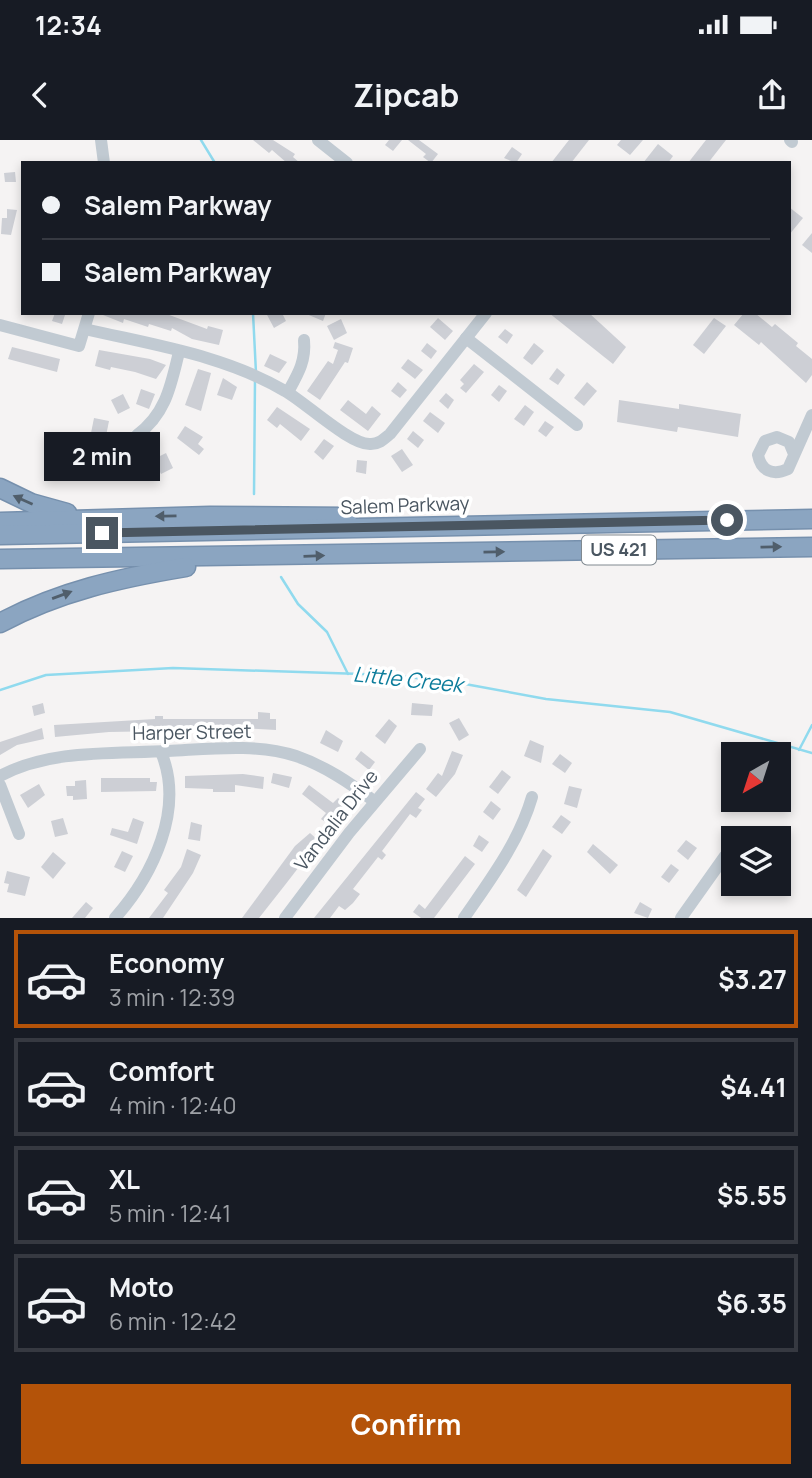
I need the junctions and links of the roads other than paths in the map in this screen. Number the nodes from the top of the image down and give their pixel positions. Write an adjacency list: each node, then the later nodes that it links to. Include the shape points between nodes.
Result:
1 (101, 140): 3 (street)
2 (317, 140): 4 (street)
3 (104, 161)
4 (344, 161)
5 (88, 315): 8 (street)
6 (484, 315): 9 (street)
7 (0, 325): 8 (street, via 79,346)
8 (85, 329): 11 (street)
9 (466, 338): 12 (street, via 381,442 354,439); 13 (street)
10 (304, 340): 12 (street, via 306,356)
11 (179, 352): 12 (street, via 244,370); 14 (street, via 164,405 153,424)
12 (288, 393)
13 (577, 425)
14 (137, 435)
15 (777, 437): 16 (street, via 789,442); 16 (street, via 768,438 760,447 758,455 765,469 780,472 793,462); 16 (street, via 799,428 812,415)
16 (794, 454)
17 (0, 488): 18 (highway, one-way to 17, via 43,508)
18 (94, 517): 20 (highway); 21 (highway, one-way to 18, via 440,519 280,515)
19 (812, 519): 21 (highway, Salem Parkway / US 421)
20 (0, 522)
21 (469, 524): 22 (highway, Salem Parkway / US 421)
22 (0, 535)
23 (812, 547): 24 (highway, US 421, one-way to 23)
24 (220, 558): 25 (highway, US 421); 26 (highway, one-way to 24, via 96,583)
25 (0, 559)
26 (0, 623)
27 (420, 749): 32 (street, Vandalia Drive)
28 (161, 752): 29 (street, Harper Street, via 68,756); 32 (street, Harper Street, via 229,748 293,755 326,768); 35 (street, via 169,771 158,853 139,891)
29 (0, 776)
30 (0, 785): 33 (street)
31 (532, 797): 37 (street, via 506,856)
32 (374, 802): 36 (street, Vandalia Drive)
33 (19, 834)
34 (721, 862): 38 (street)
35 (116, 918)
36 (285, 918)
37 (464, 918)
38 (681, 918)

